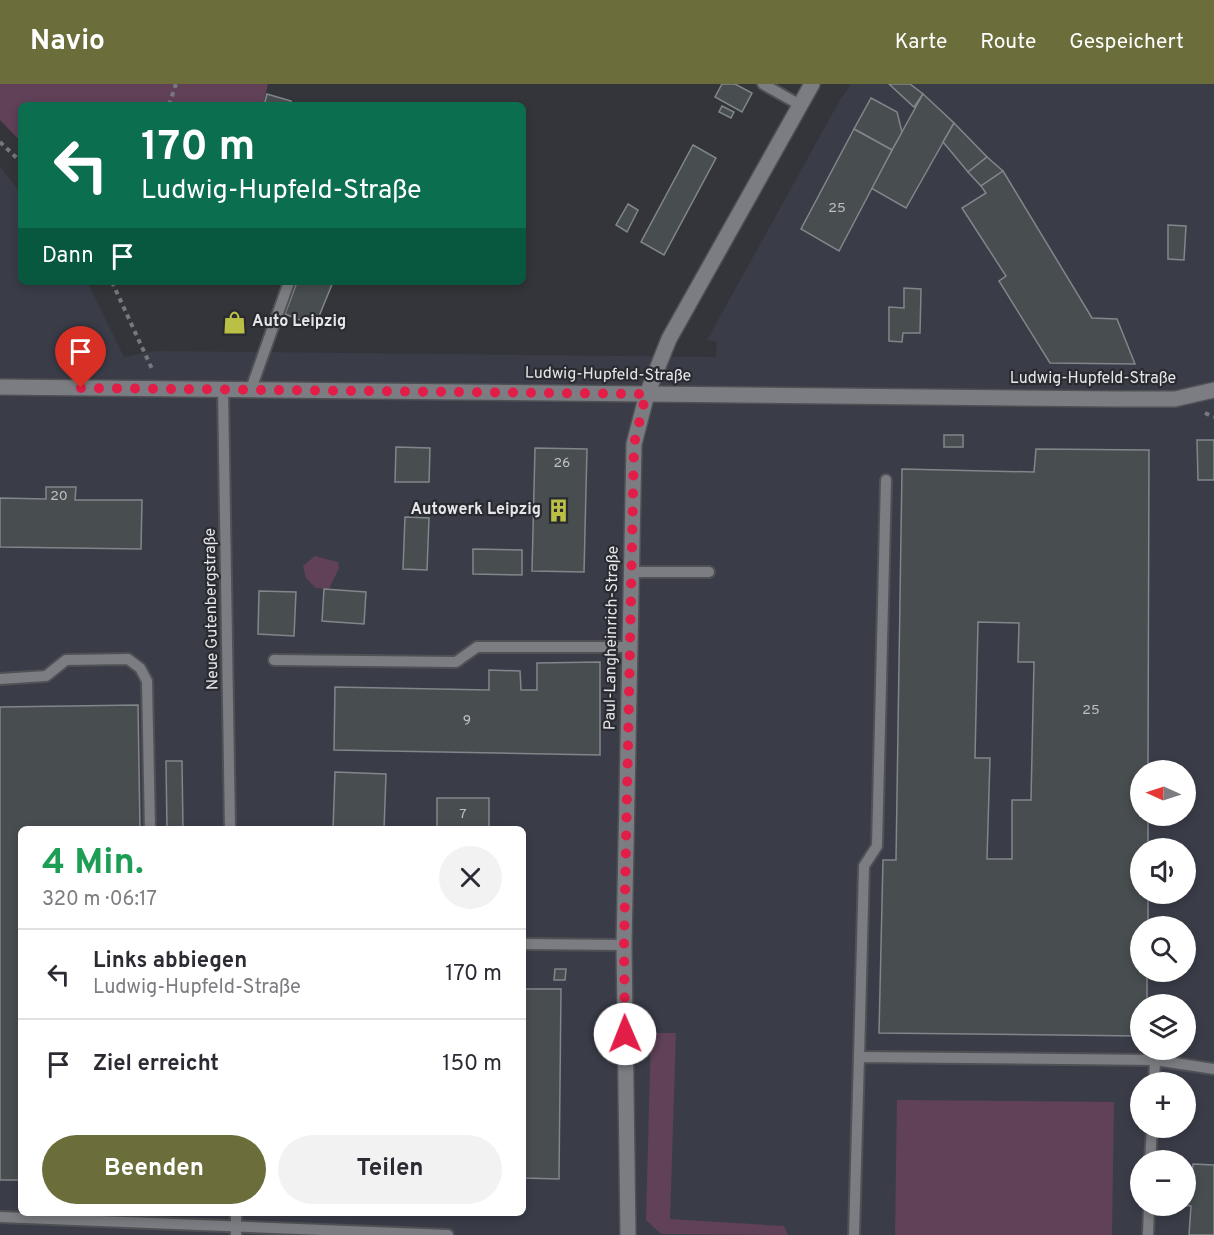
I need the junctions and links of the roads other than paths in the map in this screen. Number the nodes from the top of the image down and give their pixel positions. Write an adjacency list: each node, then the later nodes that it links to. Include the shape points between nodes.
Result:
1 (763, 84): 3 (lane)
2 (812, 84): 3 (main road, Paul-Langheinrich-Straße)
3 (800, 105): 9 (main road, Paul-Langheinrich-Straße, via 669,339)
4 (288, 285): 7 (lane)
5 (0, 387): 6 (main road, Ludwig-Hupfeld-Straße)
6 (223, 389): 7 (main road, Ludwig-Hupfeld-Straße); 17 (lane, Neue Gutenbergstraße)
7 (251, 389): 9 (main road, Ludwig-Hupfeld-Straße)
8 (1214, 390): 9 (main road, Ludwig-Hupfeld-Straße, via 1175,399)
9 (646, 394): 11 (main road, Paul-Langheinrich-Straße, via 634,444)
10 (886, 480): 20 (lane, via 877,846 864,866)
11 (631, 572): 12 (lane); 13 (main road, Paul-Langheinrich-Straße)
12 (710, 572)
13 (630, 647): 14 (lane, via 477,647 456,662); 19 (main road, Paul-Langheinrich-Straße)
14 (274, 660)
15 (0, 679): 16 (lane, via 46,676 66,660 128,659 140,668 147,681)
16 (150, 826)
17 (230, 826)
18 (526, 944): 19 (lane)
19 (624, 945): 30 (main road, Paul-Langheinrich-Straße)
20 (859, 1057): 21 (lane); 31 (lane)
21 (1130, 1060)
22 (1155, 1060): 23 (lane); 24 (lane)
23 (1214, 1069)
24 (1154, 1072)
25 (1149, 1216): 32 (lane)
26 (0, 1217): 27 (lane)
27 (162, 1218): 28 (lane)
28 (236, 1230): 29 (lane)
29 (448, 1235)
30 (628, 1235)
31 (854, 1235)
32 (1148, 1235)

